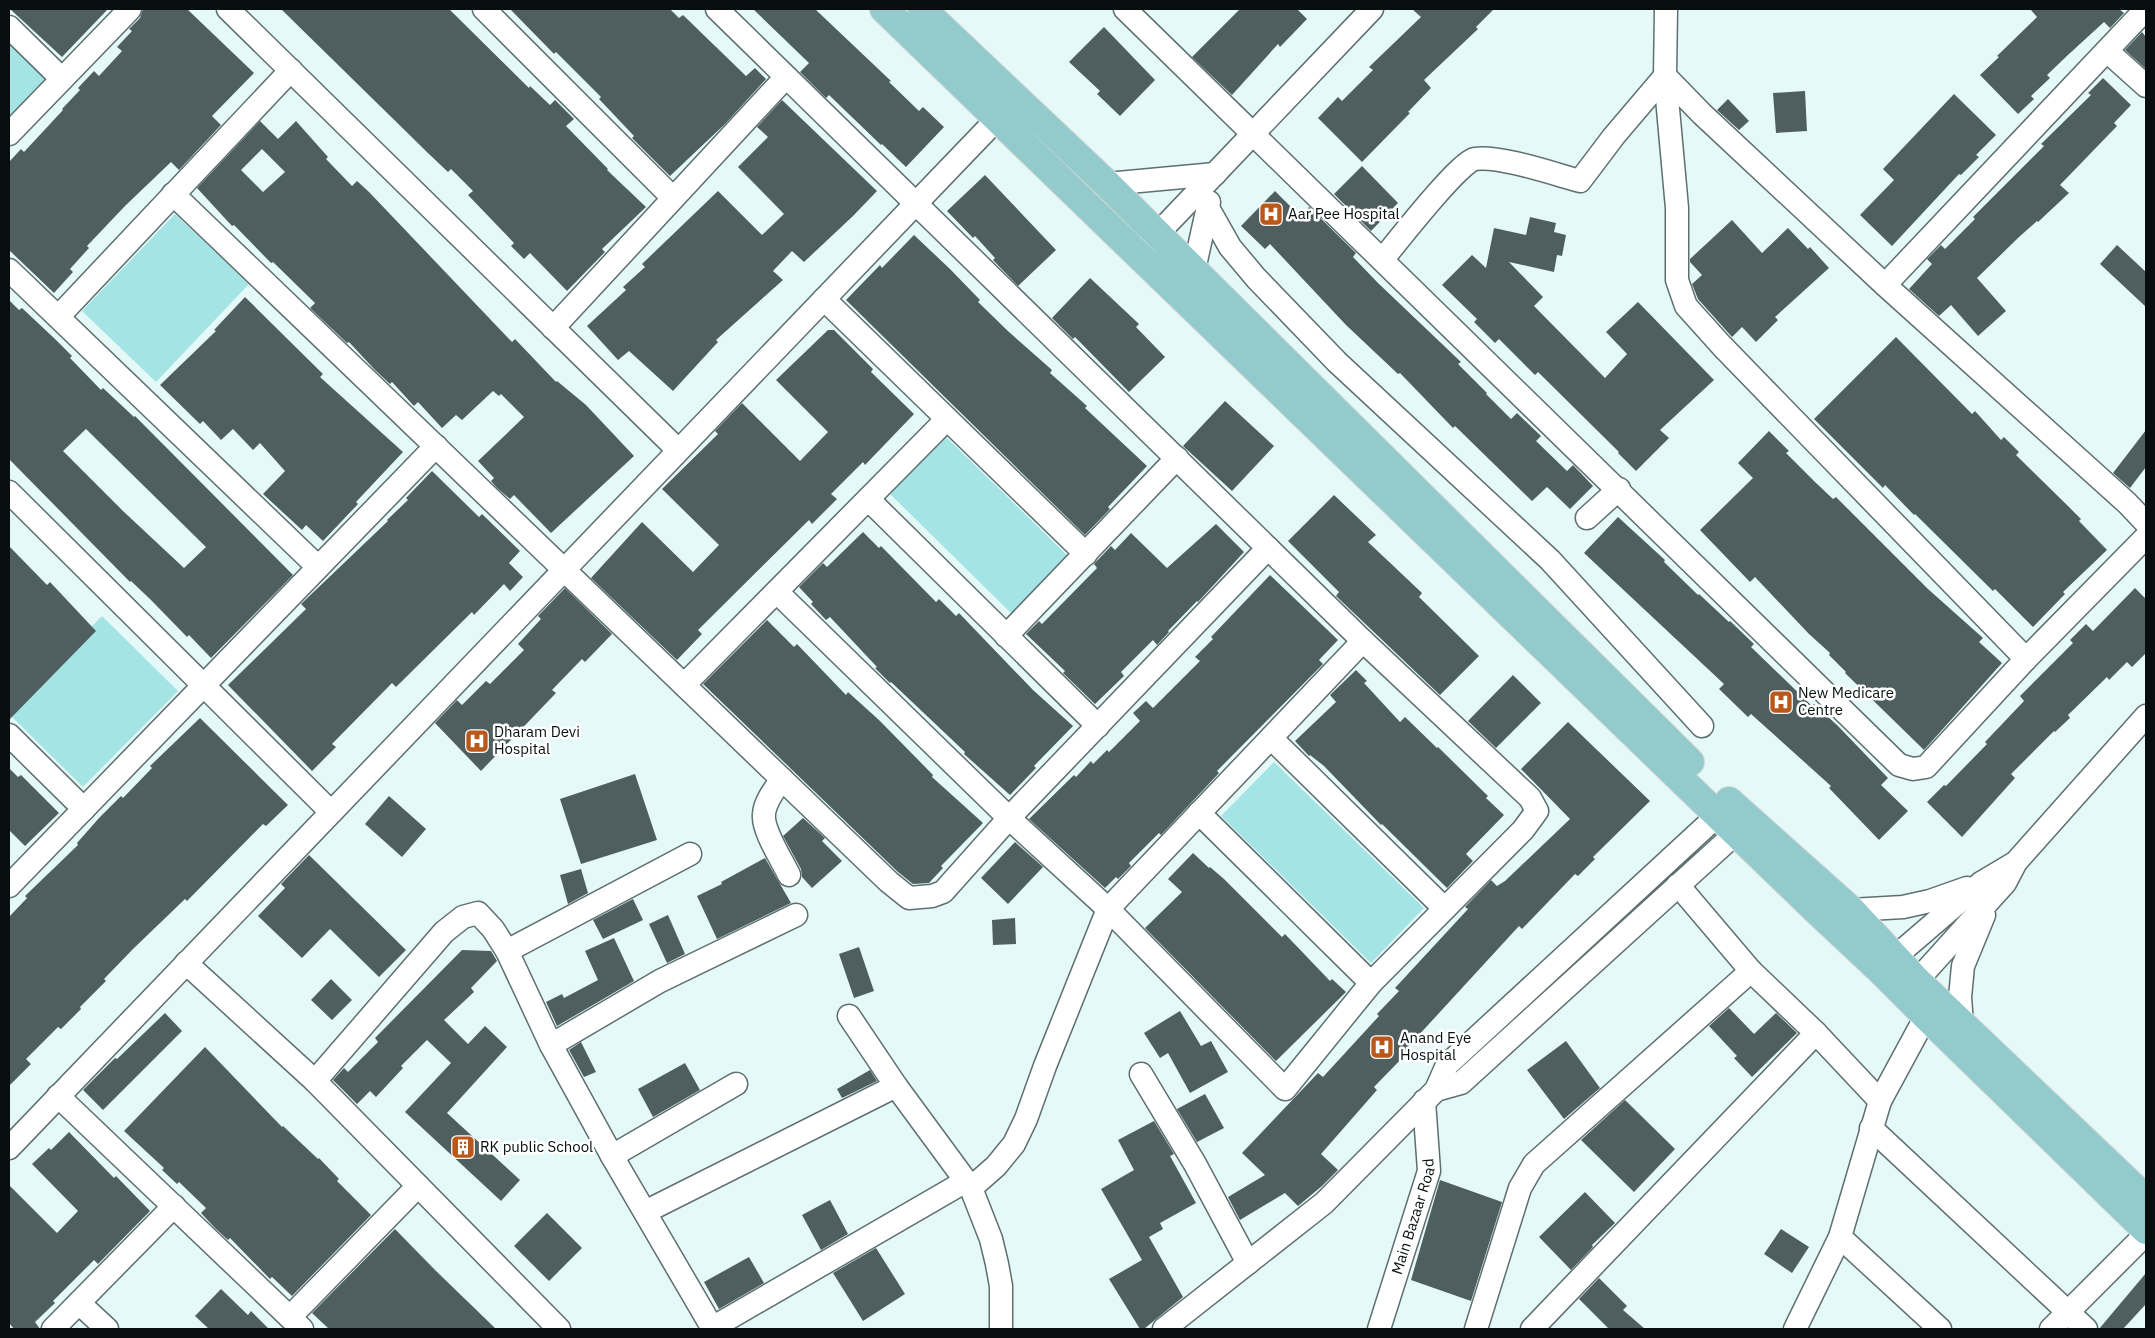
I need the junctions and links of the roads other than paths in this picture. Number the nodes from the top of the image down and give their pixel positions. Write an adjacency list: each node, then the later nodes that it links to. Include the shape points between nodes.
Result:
1 (130, 9): 16 (street)
2 (484, 9): 25 (street)
3 (716, 9): 15 (street)
4 (884, 9): 19 (main road)
5 (922, 9): 18 (main road)
6 (1125, 9): 21 (street)
7 (1372, 9): 21 (street)
8 (1666, 9): 14 (street)
9 (2146, 9): 12 (street)
10 (237, 12): 13 (street)
11 (9, 27): 16 (street)
12 (2107, 51): 17 (street); 33 (street)
13 (291, 70): 24 (street); 36 (street)
14 (1665, 76): 30 (street, via 1580,181 1491,158 1473,159 1455,174); 33 (street); 54 (street, via 1677,208 1677,280 1686,306)
15 (786, 77): 25 (street); 26 (street)
16 (62, 79): 20 (street)
17 (2146, 86)
18 (1013, 95): 19 (street); 23 (main road)
19 (998, 118): 26 (street); 29 (main road)
20 (9, 134)
21 (1253, 134): 22 (street); 30 (street)
22 (1215, 174): 23 (street); 27 (street); 28 (street)
23 (1107, 184): 28 (main road)
24 (173, 194): 35 (street); 38 (street)
25 (674, 198): 36 (street)
26 (916, 203): 34 (street); 40 (street)
27 (1208, 208): 32 (street); 59 (street, via 1230,247 1256,278 1337,362 1550,560)
28 (1158, 234): 29 (street); 32 (main road)
29 (1138, 254): 67 (main road)
30 (1383, 260): 41 (street)
31 (9, 270): 35 (street)
32 (1194, 270): 67 (main road)
33 (1885, 285): 45 (street)
34 (824, 299): 37 (street); 39 (street)
35 (58, 317): 49 (street)
36 (553, 328): 39 (street)
37 (947, 419): 43 (street); 48 (street)
38 (436, 446): 49 (street); 50 (street)
39 (678, 450): 50 (street)
40 (1176, 458): 47 (street); 48 (street)
41 (1619, 489): 44 (street); 54 (street, via 1899,765 1913,770 1926,767)
42 (9, 492): 56 (street)
43 (868, 499): 51 (street); 52 (street)
44 (1587, 518)
45 (2146, 523)
46 (2146, 537): 54 (street)
47 (1268, 548): 53 (street); 58 (street)
48 (1086, 554): 52 (street)
49 (318, 567): 56 (street)
50 (564, 568): 55 (street); 64 (street)
51 (777, 592): 55 (street); 66 (street)
52 (1006, 636): 58 (street)
53 (1363, 641): 61 (street); 73 (street, via 1530,798 1536,811 1524,830)
54 (2026, 659)
55 (684, 685): 62 (street)
56 (204, 686): 63 (street); 64 (street)
57 (2146, 716): 72 (street, via 2016,862)
58 (1098, 726): 66 (street)
59 (1702, 726)
60 (9, 735): 63 (street)
61 (1271, 738): 65 (street); 73 (street)
62 (782, 779): 66 (street, via 909,898 943,892); 69 (street, via 764,814 768,832)
63 (84, 809): 71 (street)
64 (330, 812): 78 (street)
65 (1199, 813): 74 (street); 81 (street)
66 (1008, 818): 74 (street)
67 (1732, 820): 70 (street); 75 (main road); 79 (main road); 93 (street, via 1446,1065)
68 (690, 854): 77 (street)
69 (789, 875)
70 (1678, 885): 80 (street); 93 (street, via 1461,1083)
71 (9, 886)
72 (1987, 890): 75 (street, via 1903,907); 79 (street); 82 (street); 85 (street, via 1962,966)
73 (1444, 908): 81 (street)
74 (1108, 909): 81 (street, via 1285,1089); 98 (street, via 1018,1136 1006,1155)
75 (1851, 910): 79 (main road)
76 (796, 914): 87 (street, via 660,981)
77 (507, 951): 87 (street); 89 (street, via 478,912 463,916 444,932)
78 (186, 963): 89 (street); 92 (street)
79 (1888, 963): 82 (main road)
80 (1751, 971): 86 (street); 117 (street, via 1534,1164 1520,1188)
81 (1371, 983)
82 (1911, 988): 84 (main road); 85 (main road)
83 (849, 1016): 91 (street)
84 (1926, 1016): 94 (street); 103 (main road)
85 (1962, 1024): 100 (main road)
86 (1816, 1034): 94 (street); 118 (street)
87 (551, 1045): 97 (street)
88 (1141, 1074): 106 (street)
89 (315, 1081): 99 (street)
90 (736, 1084): 97 (street)
91 (896, 1086): 98 (street); 102 (street)
92 (58, 1096): 96 (street); 101 (street)
93 (1430, 1096): 106 (street, via 1324,1203); 116 (street, Main Bazaar Road, via 1429,1171)
94 (1880, 1101): 95 (street)
95 (1871, 1128): 105 (street); 108 (street)
96 (9, 1148)
97 (612, 1156): 102 (street)
98 (968, 1184): 110 (street); 114 (street, via 991,1240 997,1264 1001,1286)
99 (418, 1186): 109 (street); 113 (street)
100 (2146, 1199)
101 (174, 1206): 107 (street); 109 (street)
102 (645, 1212): 110 (street)
103 (2146, 1230)
104 (2146, 1234): 108 (street)
105 (1840, 1237): 119 (street); 120 (street)
106 (1248, 1263): 115 (street)
107 (79, 1303): 111 (street); 112 (street)
108 (2067, 1312): 121 (street); 122 (street)
109 (296, 1323)
110 (713, 1328)
111 (53, 1329)
112 (107, 1329)
113 (559, 1329)
114 (1000, 1329)
115 (1164, 1329)
116 (1379, 1329)
117 (1476, 1329)
118 (1532, 1329)
119 (1795, 1329)
120 (1940, 1329)
121 (2050, 1329)
122 (2086, 1329)

